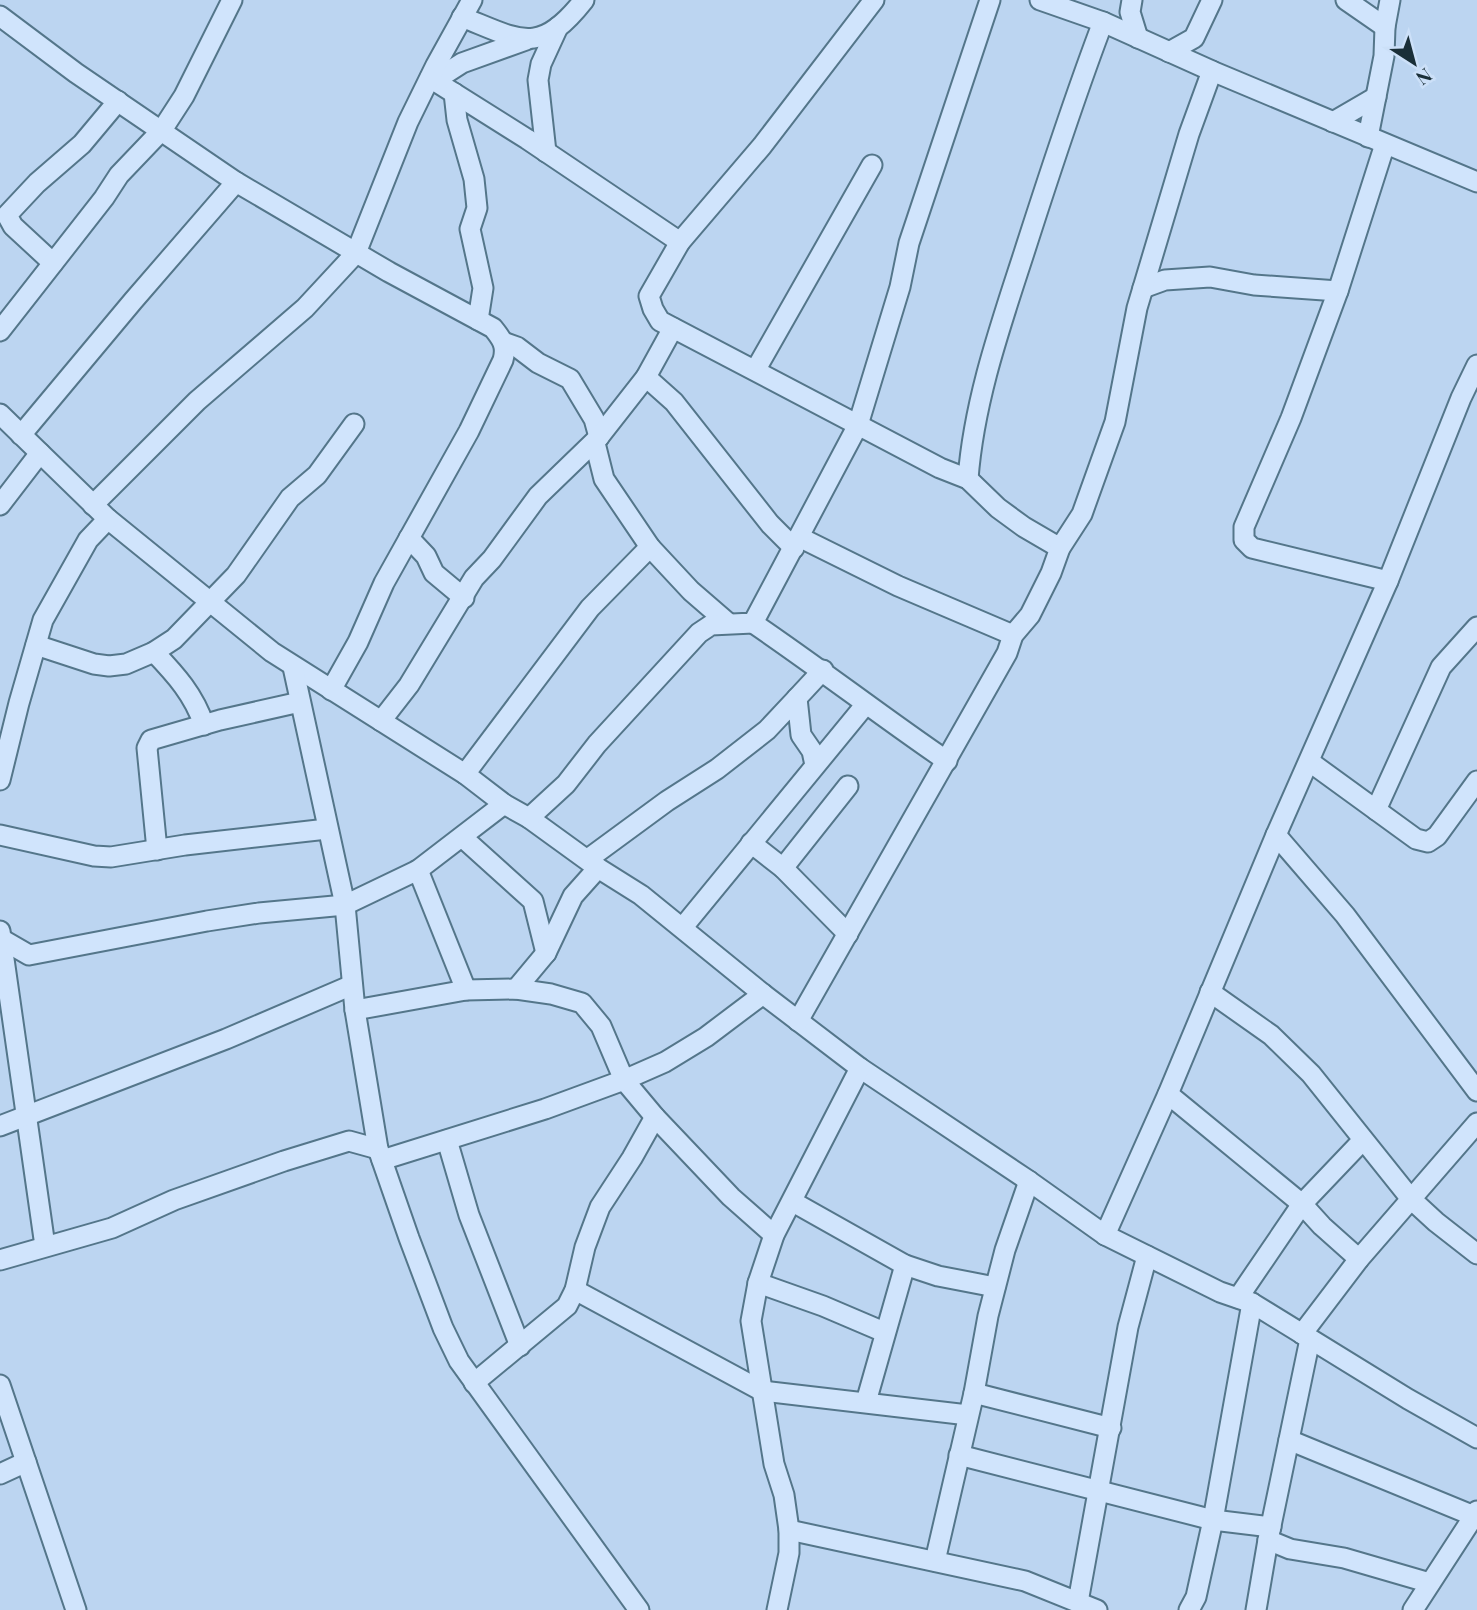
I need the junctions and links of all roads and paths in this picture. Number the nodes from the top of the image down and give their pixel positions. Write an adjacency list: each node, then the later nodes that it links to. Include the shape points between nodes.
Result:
1 (584, 0): 13 (street)
2 (874, 0): 33 (street, via 762,146)
3 (990, 0): 48 (street, via 909,243)
4 (1040, 0): 12 (street)
5 (1212, 0): 16 (street)
6 (1346, 0): 14 (street)
7 (1390, 0): 14 (street)
8 (227, 2): 26 (street, via 207,53)
9 (1131, 6): 12 (street); 15 (street)
10 (467, 9): 17 (street, via 513,38); 20 (street)
11 (0, 16): 23 (street)
12 (1105, 23): 15 (street); 52 (street, via 1067,116 995,342 977,405)
13 (558, 27): 17 (street); 24 (street, via 538,79)
14 (1385, 27): 22 (street)
15 (1138, 38): 18 (street)
16 (1194, 38): 18 (street); 19 (street)
17 (526, 40): 20 (street)
18 (1169, 52): 19 (street)
19 (1208, 69): 25 (street); 36 (street)
20 (432, 79): 21 (street); 34 (street, via 408,122)
21 (454, 93): 27 (street); 38 (street, via 474,179 477,208 471,229 483,288)
22 (1376, 97): 25 (street); 28 (street)
23 (118, 101): 26 (street); 35 (street, via 82,144 6,215)
24 (542, 122): 27 (street); 29 (street)
25 (1333, 122): 28 (street)
26 (163, 130): 32 (street); 35 (street, via 119,175)
27 (527, 139): 29 (street)
28 (1376, 141): 31 (street); 37 (street)
29 (546, 152): 33 (street)
30 (872, 165): 43 (street)
31 (1477, 182)
32 (236, 183): 34 (street); 49 (street)
33 (680, 242): 39 (street, via 649,296 660,321)
34 (356, 253): 38 (street); 54 (street, via 305,308 197,401)
35 (53, 263): 40 (street)
36 (1143, 288): 37 (street, via 1165,281 1210,278); 59 (street, via 1115,422 1082,514)
37 (1338, 291): 60 (street, via 1244,527 1244,540 1252,548)
38 (478, 320): 41 (street, via 493,328)
39 (673, 328): 43 (street); 44 (street)
40 (0, 331)
41 (503, 342): 50 (street, via 570,379 594,419); 56 (street, via 503,360)
42 (1477, 365): 45 (street)
43 (755, 369): 48 (street)
44 (646, 377): 50 (street); 57 (street, via 674,402 770,524)
45 (1469, 401): 60 (street)
46 (0, 414): 49 (street)
47 (354, 424): 62 (street, via 317,474 289,498 236,575)
48 (858, 425): 52 (street); 57 (street)
49 (21, 435): 51 (street)
50 (597, 440): 58 (street, via 604,479); 61 (street, via 538,496 474,578)
51 (40, 453): 53 (street); 54 (street)
52 (968, 479): 59 (street, via 998,508)
53 (0, 505)
54 (93, 505): 55 (street)
55 (108, 519): 62 (street); 67 (street, via 88,540 43,620)
56 (410, 538): 61 (street, via 434,573); 71 (street)
57 (796, 542): 64 (street); 66 (street)
58 (650, 547): 63 (street); 81 (street, via 590,608)
59 (1060, 548): 66 (street, via 1030,615)
60 (1388, 581): 79 (street)
61 (464, 598): 75 (street)
62 (212, 601): 68 (street); 69 (street)
63 (728, 623): 64 (street); 87 (street, via 699,633 566,784)
64 (753, 623): 70 (street)
65 (1477, 627): 86 (street, via 1441,667)
66 (1013, 635): 78 (street)
67 (36, 646): 68 (street, via 108,666); 77 (street)
68 (154, 652): 76 (street, via 197,704)
69 (293, 667): 71 (street); 73 (street)
70 (823, 670): 72 (street); 74 (street)
71 (331, 690): 75 (street)
72 (797, 698): 80 (street, via 801,735); 94 (street, via 767,730 667,801)
73 (300, 702): 76 (street); 88 (street)
74 (866, 704): 78 (street); 80 (street)
75 (381, 721): 81 (street)
76 (204, 725): 93 (street, via 151,740 147,748)
77 (5, 736): 82 (street)
78 (947, 761): 99 (street)
79 (1310, 761): 86 (street); 90 (street)
80 (815, 765): 92 (street)
81 (465, 774): 85 (street)
82 (0, 780)
83 (1477, 781): 86 (street, via 1428,842 1416,839)
84 (848, 786): 95 (street)
85 (504, 804): 87 (street); 91 (street)
86 (1376, 810)
87 (529, 818): 94 (street)
88 (327, 829): 93 (street); 97 (street)
89 (0, 835): 93 (street, via 93,856)
90 (1276, 835): 105 (street); 111 (street, via 1345,915)
91 (462, 837): 96 (street); 101 (street, via 533,901)
92 (751, 843): 95 (street); 98 (street)
93 (157, 850)
94 (593, 864): 98 (street); 101 (street)
95 (783, 868): 99 (street)
96 (418, 870): 97 (street); 104 (street)
97 (345, 905): 100 (street, via 220,919 29,955); 102 (street)
98 (683, 927): 106 (street)
99 (848, 933): 108 (street)
100 (2, 935): 113 (street)
101 (546, 953): 103 (street)
102 (352, 985): 107 (street); 113 (street)
103 (516, 989): 104 (street); 110 (street, via 582,1003 601,1026)
104 (466, 990): 107 (street)
105 (1210, 992): 112 (street); 118 (street, via 1271,1035 1311,1074)
106 (763, 994): 108 (street); 110 (street, via 706,1037)
107 (355, 1010): 119 (street)
108 (798, 1021): 109 (street)
109 (860, 1068): 120 (street); 122 (street)
110 (624, 1080): 114 (street); 117 (street)
111 (1477, 1091)
112 (1168, 1094): 123 (street); 125 (street)
113 (28, 1115): 116 (street); 126 (street)
114 (655, 1116): 124 (street, via 731,1197); 134 (street, via 600,1208)
115 (1477, 1124): 121 (street)
116 (0, 1126)
117 (447, 1140): 119 (street); 138 (street, via 469,1215)
118 (1363, 1140): 121 (street); 123 (street)
119 (380, 1154): 126 (street, via 349,1141 174,1200 112,1228); 139 (street, via 443,1328)
120 (1029, 1181): 125 (street); 133 (street)
121 (1411, 1199): 127 (street); 129 (street)
122 (793, 1202): 124 (street); 131 (street)
123 (1302, 1204): 129 (street); 135 (street)
124 (774, 1235): 132 (street)
125 (1105, 1236): 128 (street)
126 (45, 1246): 130 (street)
127 (1477, 1254)
128 (1147, 1256): 135 (street); 145 (street, via 1128,1327)
129 (1359, 1259): 137 (street)
130 (0, 1260)
131 (905, 1265): 133 (street); 136 (street)
132 (758, 1283): 136 (street); 141 (street, via 751,1321)
133 (995, 1287): 142 (street)
134 (575, 1290): 138 (street, via 566,1306); 141 (street)
135 (1245, 1301): 137 (street); 153 (street)
136 (884, 1332): 143 (street)
137 (1306, 1337): 146 (street); 147 (street)
138 (520, 1346): 139 (street)
139 (474, 1382): 161 (street)
140 (0, 1385): 149 (street)
141 (762, 1391): 143 (street); 155 (street)
142 (974, 1393): 144 (street); 145 (street)
143 (866, 1402): 144 (street)
144 (968, 1415): 148 (street)
145 (1111, 1428): 151 (street)
146 (1477, 1438)
147 (1289, 1440): 152 (street); 156 (street)
148 (959, 1455): 151 (street); 157 (street)
149 (26, 1462): 150 (street); 160 (street)
150 (0, 1474)
151 (1099, 1492): 153 (street); 159 (street)
152 (1476, 1514): 158 (street)
153 (1213, 1520): 154 (street); 164 (street)
154 (1240, 1524): 156 (street); 156 (street)
155 (789, 1530): 157 (street); 162 (street)
156 (1267, 1547): 158 (street, via 1344,1558); 165 (street)
157 (935, 1561): 159 (street, via 1025,1581)
158 (1430, 1583): 166 (street)
159 (1078, 1602): 163 (street)
160 (76, 1610)
161 (639, 1610)
162 (778, 1610)
163 (1097, 1610)
164 (1189, 1610)
165 (1256, 1610)
166 (1413, 1610)

